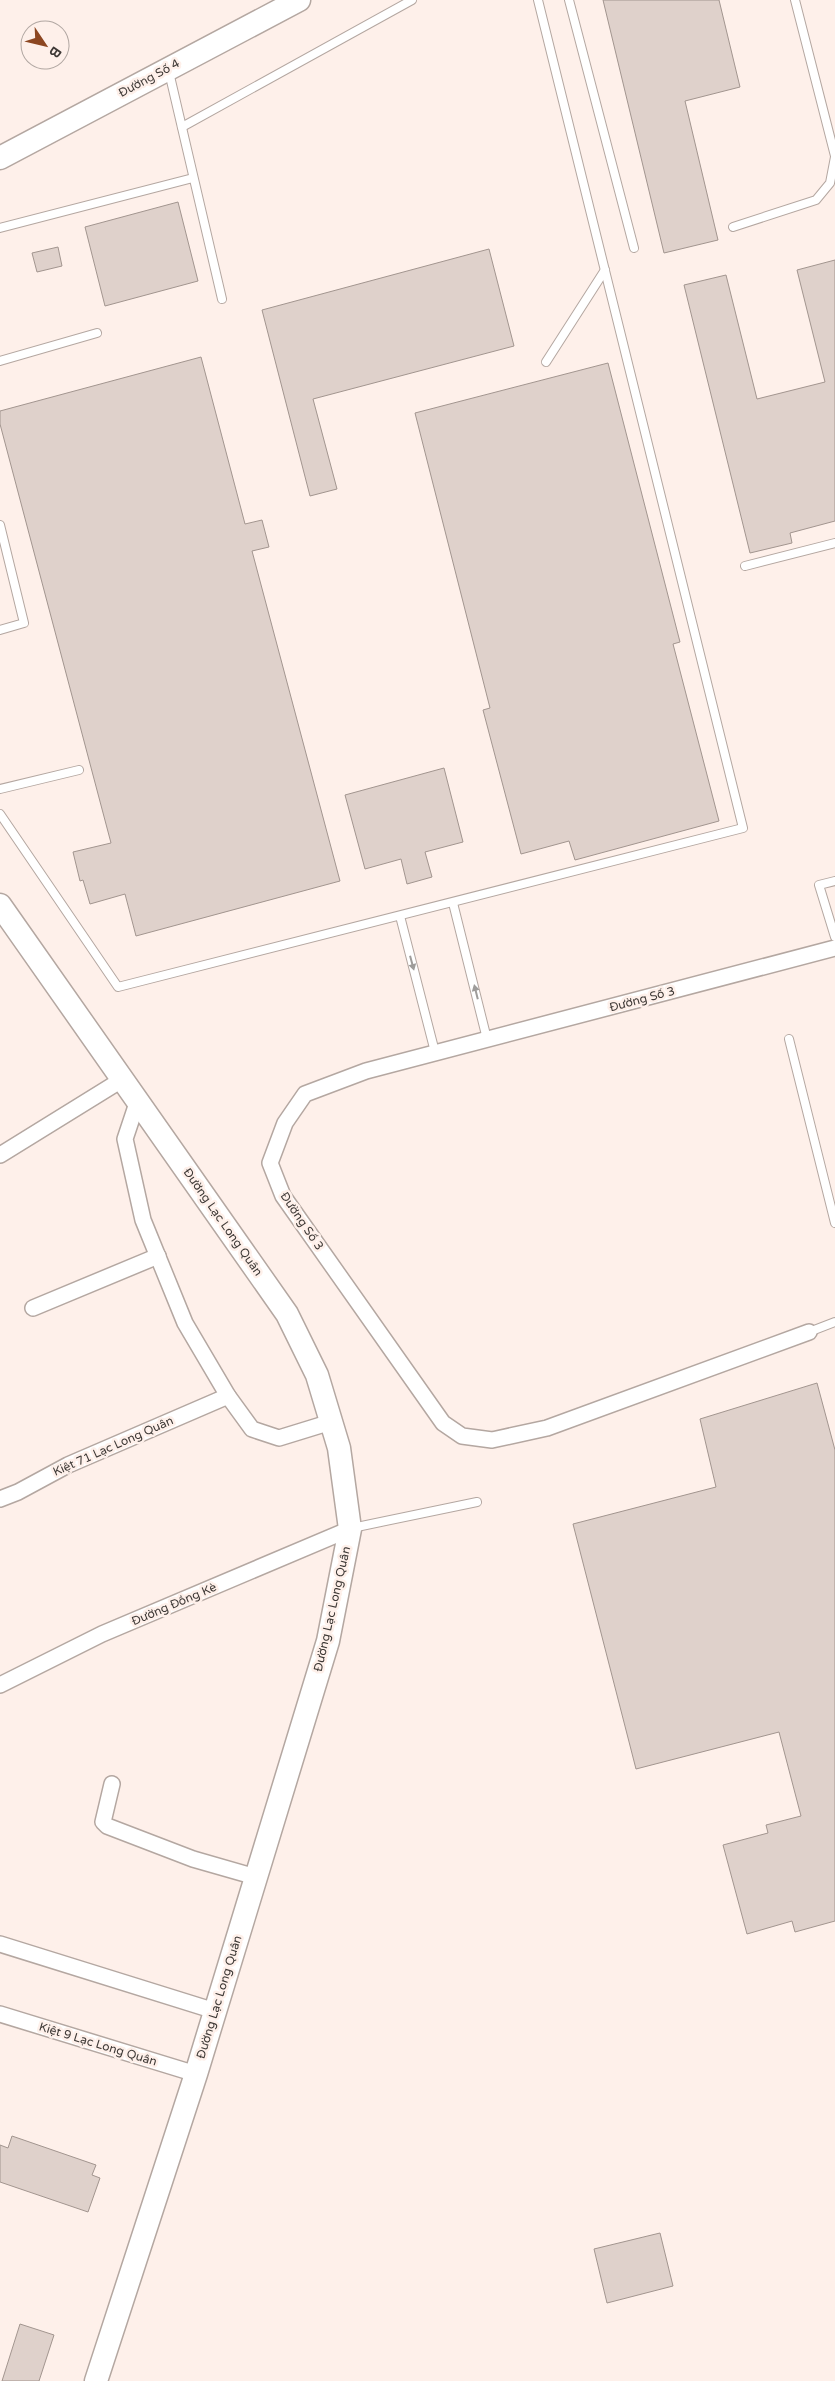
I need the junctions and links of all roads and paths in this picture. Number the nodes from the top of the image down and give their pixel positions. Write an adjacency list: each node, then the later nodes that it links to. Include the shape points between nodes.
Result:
1 (299, 0): 6 (street, Đường Số 4)
2 (412, 0): 7 (lane)
3 (538, 0): 14 (lane)
4 (569, 0): 13 (lane)
5 (795, 0): 8 (lane)
6 (168, 68): 7 (lane); 9 (street, Đường Số 4)
7 (182, 128): 10 (lane)
8 (835, 157): 11 (lane, via 830,183 816,200)
9 (0, 158)
10 (194, 178): 12 (lane); 15 (lane)
11 (733, 227)
12 (0, 228)
13 (634, 248)
14 (605, 270): 18 (lane); 27 (lane, via 743,828)
15 (222, 299)
16 (97, 333): 17 (lane)
17 (0, 361)
18 (546, 362)
19 (0, 525): 22 (lane, via 24,623)
20 (835, 543): 21 (lane)
21 (745, 566)
22 (0, 630)
23 (79, 770): 24 (lane)
24 (0, 789)
25 (0, 814): 29 (lane, via 118,987)
26 (835, 881): 30 (lane, via 819,885)
27 (453, 903): 29 (lane); 32 (lane, one-way to 27)
28 (0, 905): 35 (street, Đường Lạc Long Quân)
29 (400, 916): 34 (lane, one-way to 34)
30 (835, 937)
31 (835, 948): 32 (street, Đường Số 3)
32 (487, 1039): 34 (street, Đường Số 3)
33 (789, 1039): 38 (lane)
34 (435, 1052): 42 (street, Đường Số 3, via 366,1071 305,1094 285,1123 270,1163 283,1196 443,1423 462,1436 492,1440 547,1428)
35 (123, 1079): 36 (street, Đường Lạc Long Quân); 37 (street)
36 (138, 1100): 39 (street, via 125,1139 143,1220); 44 (street, Đường Lạc Long Quân, via 286,1314 317,1374)
37 (0, 1155)
38 (835, 1223)
39 (158, 1256): 40 (street); 43 (street, via 184,1323)
40 (33, 1308)
41 (835, 1322): 42 (lane)
42 (808, 1332)
43 (228, 1396): 44 (street, via 252,1429 279,1438); 45 (street, Kiệt 71 Lạc Long Quân, via 68,1465)
44 (331, 1422): 47 (street, Đường Lạc Long Quân, via 339,1448)
45 (0, 1499)
46 (477, 1502): 47 (lane)
47 (350, 1529): 48 (street, Đường Đồng Kè, via 102,1634); 50 (street, Đường Lạc Long Quân, via 328,1641)
48 (0, 1685)
49 (112, 1784): 50 (street, via 104,1822 107,1826 192,1859)
50 (256, 1877): 52 (street, Đường Lạc Long Quân)
51 (0, 1944): 52 (street)
52 (215, 2011): 54 (street, Đường Lạc Long Quân)
53 (0, 2014): 54 (street, Kiệt 9 Lạc Long Quân)
54 (196, 2074): 55 (street, Đường Lạc Long Quân)
55 (96, 2381)

